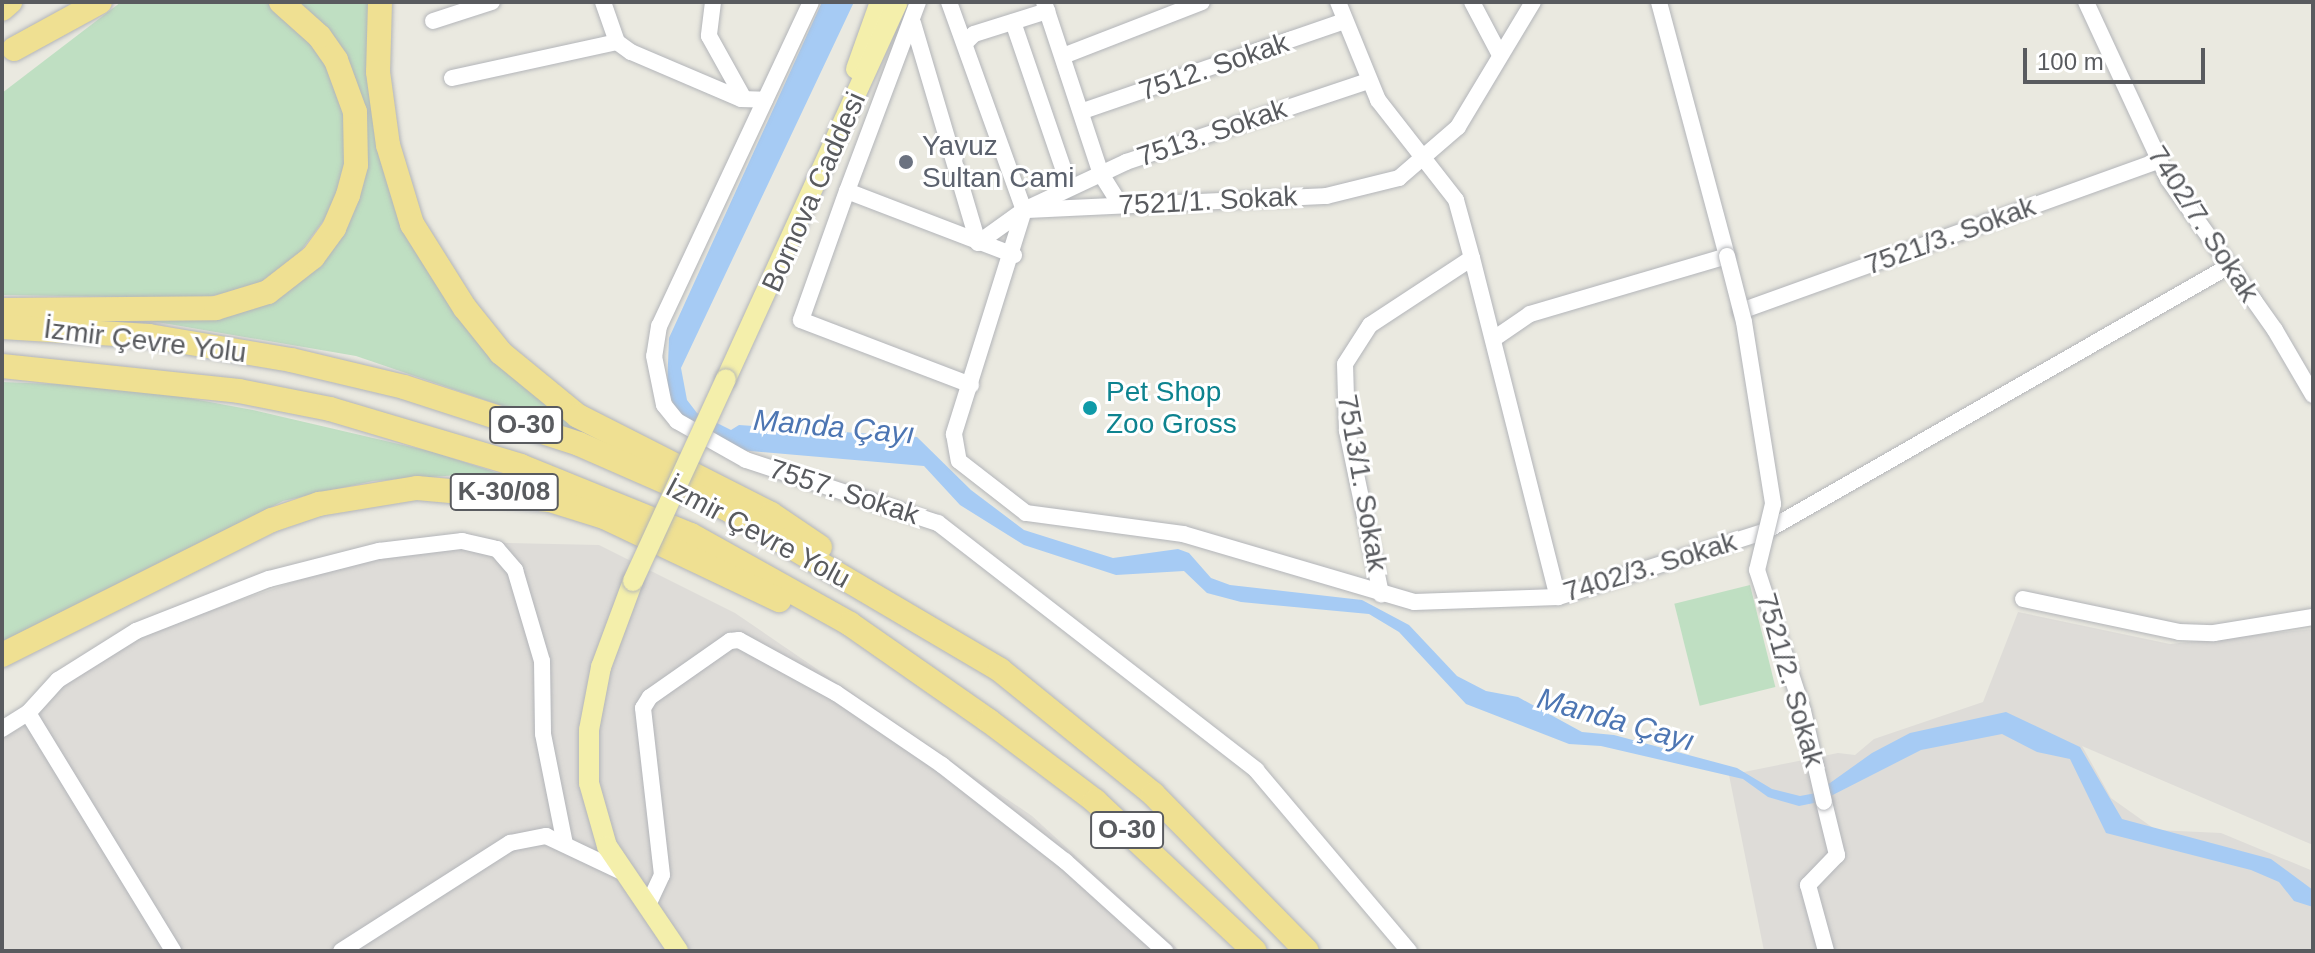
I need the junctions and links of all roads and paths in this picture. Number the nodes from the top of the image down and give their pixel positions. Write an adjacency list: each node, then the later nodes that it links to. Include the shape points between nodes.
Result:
1 (10, 2): 21 (highway)
2 (70, 2): 28 (highway)
3 (100, 2): 28 (highway)
4 (281, 2): 48 (highway, via 319,36 336,60 355,112 356,165 348,195 334,228 313,257 268,292 216,308)
5 (380, 2): 62 (highway, via 378,72 388,145 412,224 449,288 501,353 578,416 771,514)
6 (492, 2): 22 (street)
7 (603, 2): 26 (street)
8 (713, 2): 33 (street, via 709,36)
9 (880, 2): 53 (main road, Bornova Caddesi)
10 (898, 2): 53 (main road, Bornova Caddesi)
11 (918, 2): 25 (street)
12 (949, 2): 27 (street)
13 (1202, 2): 30 (street)
14 (1338, 2): 23 (street)
15 (1472, 2): 29 (street)
16 (1533, 2): 29 (street, 7521/1. Sokak)
17 (1659, 2): 45 (street, 7521/2. Sokak)
18 (2086, 2): 36 (street, 7402/7. Sokak)
19 (809, 4): 34 (street, 7557. Sokak)
20 (1046, 6): 24 (street); 30 (street)
21 (2, 9)
22 (433, 21)
23 (1345, 21): 32 (street); 35 (street, 7512. Sokak)
24 (1013, 22): 27 (street, via 974,34); 39 (street)
25 (913, 23): 40 (street); 43 (street)
26 (617, 42): 31 (street); 33 (street)
27 (966, 42): 42 (street)
28 (8, 55)
29 (1500, 55): 37 (street, 7521/1. Sokak, via 1458,127)
30 (1063, 56): 35 (street)
31 (452, 78)
32 (1368, 81): 37 (street); 38 (street, 7513. Sokak)
33 (744, 99): 34 (street)
34 (765, 100): 75 (street, 7557. Sokak, via 659,326 654,356 664,405 677,421 746,460 938,523 1256,770)
35 (1083, 111): 38 (street)
36 (2158, 161): 47 (street, 7402/7. Sokak); 49 (street, 7521/3. Sokak)
37 (1423, 162): 41 (street, 7521/1. Sokak, via 1381,185 1326,196); 46 (street, via 1456,200)
38 (1101, 174): 39 (street, 7513. Sokak); 41 (street)
39 (1069, 186): 42 (street, 7513. Sokak)
40 (847, 191): 43 (street); 54 (street, via 801,320)
41 (1120, 205): 42 (street, 7521/1. Sokak)
42 (1024, 210): 43 (street, 7513. Sokak); 44 (street)
43 (978, 243): 44 (street)
44 (1014, 255): 54 (street)
45 (1727, 256): 49 (street, 7521/2. Sokak, bridge); 51 (street, via 1530,314)
46 (1472, 258): 51 (street); 57 (street, 7513/1. Sokak, via 1370,325 1345,364 1347,431)
47 (2229, 266): 55 (street, 7402/7. Sokak); 56 (street, 7402/3. Sokak)
48 (2, 310)
49 (1741, 311): 56 (street, 7521/2. Sokak, bridge, via 1773,504)
50 (2, 327): 62 (highway, İzmir Çevre Yolu / O-30, via 149,336 291,360 461,402 579,444 727,509)
51 (1495, 338): 58 (street)
52 (2, 366): 64 (highway, İzmir Çevre Yolu / O-30, via 239,391 408,429 521,466 742,560 850,624)
53 (726, 379): 67 (main road, Bornova Caddesi, bridge, via 633,581 601,667 589,730 589,783 607,846)
54 (971, 385): 57 (street, 7402/3. Sokak, via 954,434 959,461 1026,513 1183,534)
55 (2313, 395)
56 (1766, 531): 58 (street, 7402/3. Sokak); 76 (street, 7521/2. Sokak, bridge, via 1757,570 1803,711 1837,855 1808,885)
57 (1381, 594): 58 (street, 7402/3. Sokak, via 1414,602)
58 (1558, 597)
59 (2023, 599): 60 (street, via 2179,632 2214,633)
60 (2313, 617)
61 (2, 655): 64 (highway, K-30/08, via 272,520 371,493 459,489 550,500 604,517 763,590)
62 (1000, 670): 74 (highway, İzmir Çevre Yolu / O-30, via 1153,794)
63 (28, 713): 65 (street); 66 (street, via 58,680 136,631 269,579 392,550 462,541 497,549 515,570 542,661 543,734); 69 (street)
64 (989, 721): 73 (highway, İzmir Çevre Yolu / O-30, via 1095,801)
65 (2, 729)
66 (565, 844): 67 (street); 70 (street, via 546,836 510,843)
67 (624, 873): 68 (main road, Bornova Caddesi)
68 (647, 907): 71 (main road, Bornova Caddesi); 72 (street, via 662,875 643,708 650,697 730,641 739,640 836,693 942,765 1065,861)
69 (173, 951)
70 (341, 951)
71 (678, 951)
72 (1165, 951)
73 (1255, 951)
74 (1307, 951)
75 (1409, 951)
76 (1826, 951)

